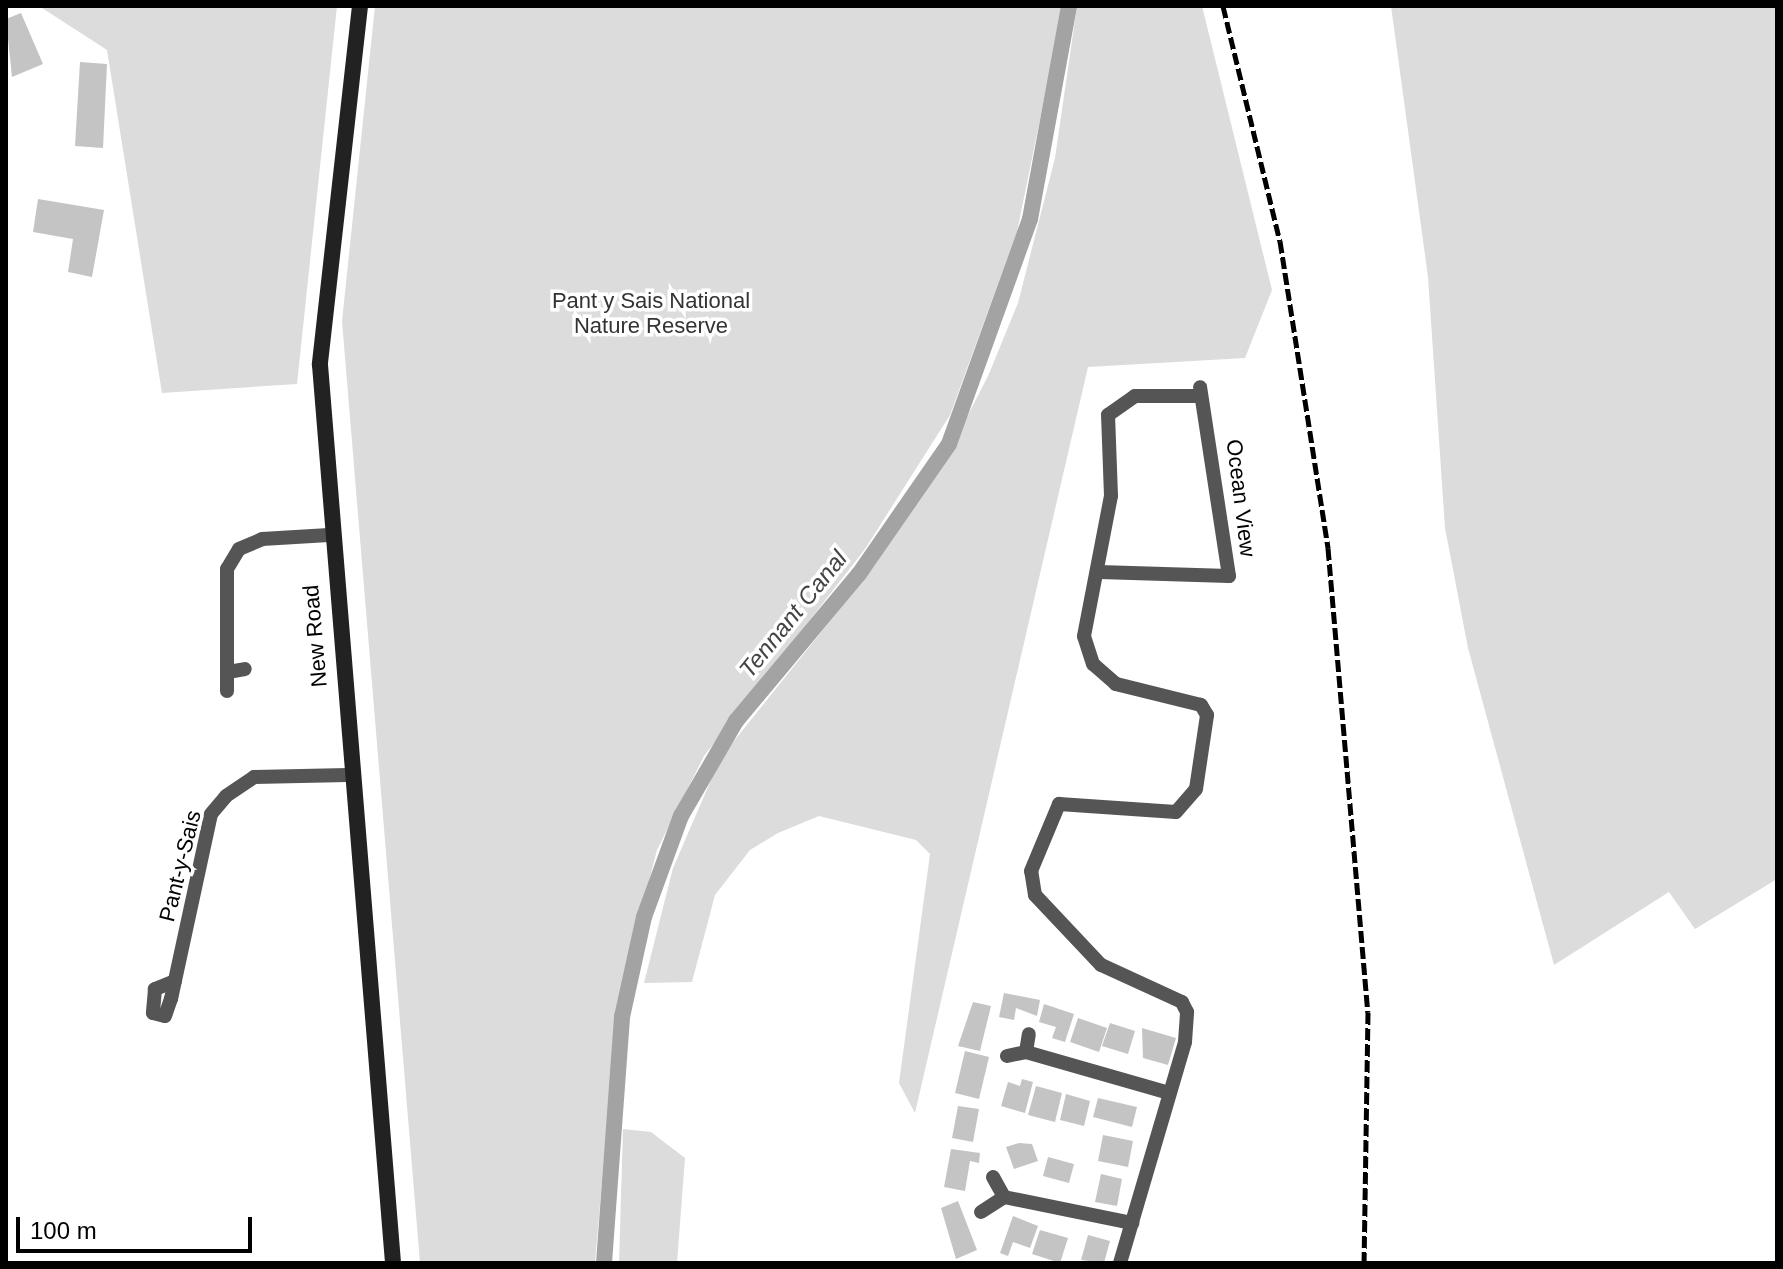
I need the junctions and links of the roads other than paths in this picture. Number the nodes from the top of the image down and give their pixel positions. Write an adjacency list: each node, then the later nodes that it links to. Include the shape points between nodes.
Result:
1 (360, 6): 2 (main road, New Road, via 320,365)
2 (329, 535): 5 (street, via 262,539 239,549 227,569); 7 (main road, New Road)
3 (1099, 572): 3 (street, Ocean View, via 1113,407 1135,396 1198,391 1207,407 1229,576); 12 (street, Ocean View, via 1085,650 1116,684 1201,705 1207,726 1196,789 1176,812 1059,804 1031,883 1104,967 1182,1002 1189,1023)
4 (245, 669): 5 (street)
5 (228, 672): 6 (street)
6 (227, 691)
7 (348, 775): 8 (street, Pant-y-Sais, via 254,777 226,796 211,814); 17 (main road, New Road)
8 (175, 981)
9 (1029, 1034): 10 (street)
10 (1026, 1052): 11 (street); 12 (street)
11 (1007, 1056)
12 (1169, 1093): 16 (street, Ocean View)
13 (993, 1177): 14 (street)
14 (1004, 1197): 15 (street); 16 (street)
15 (981, 1212)
16 (1132, 1223): 18 (street, Ocean View)
17 (393, 1263)
18 (1120, 1263)

